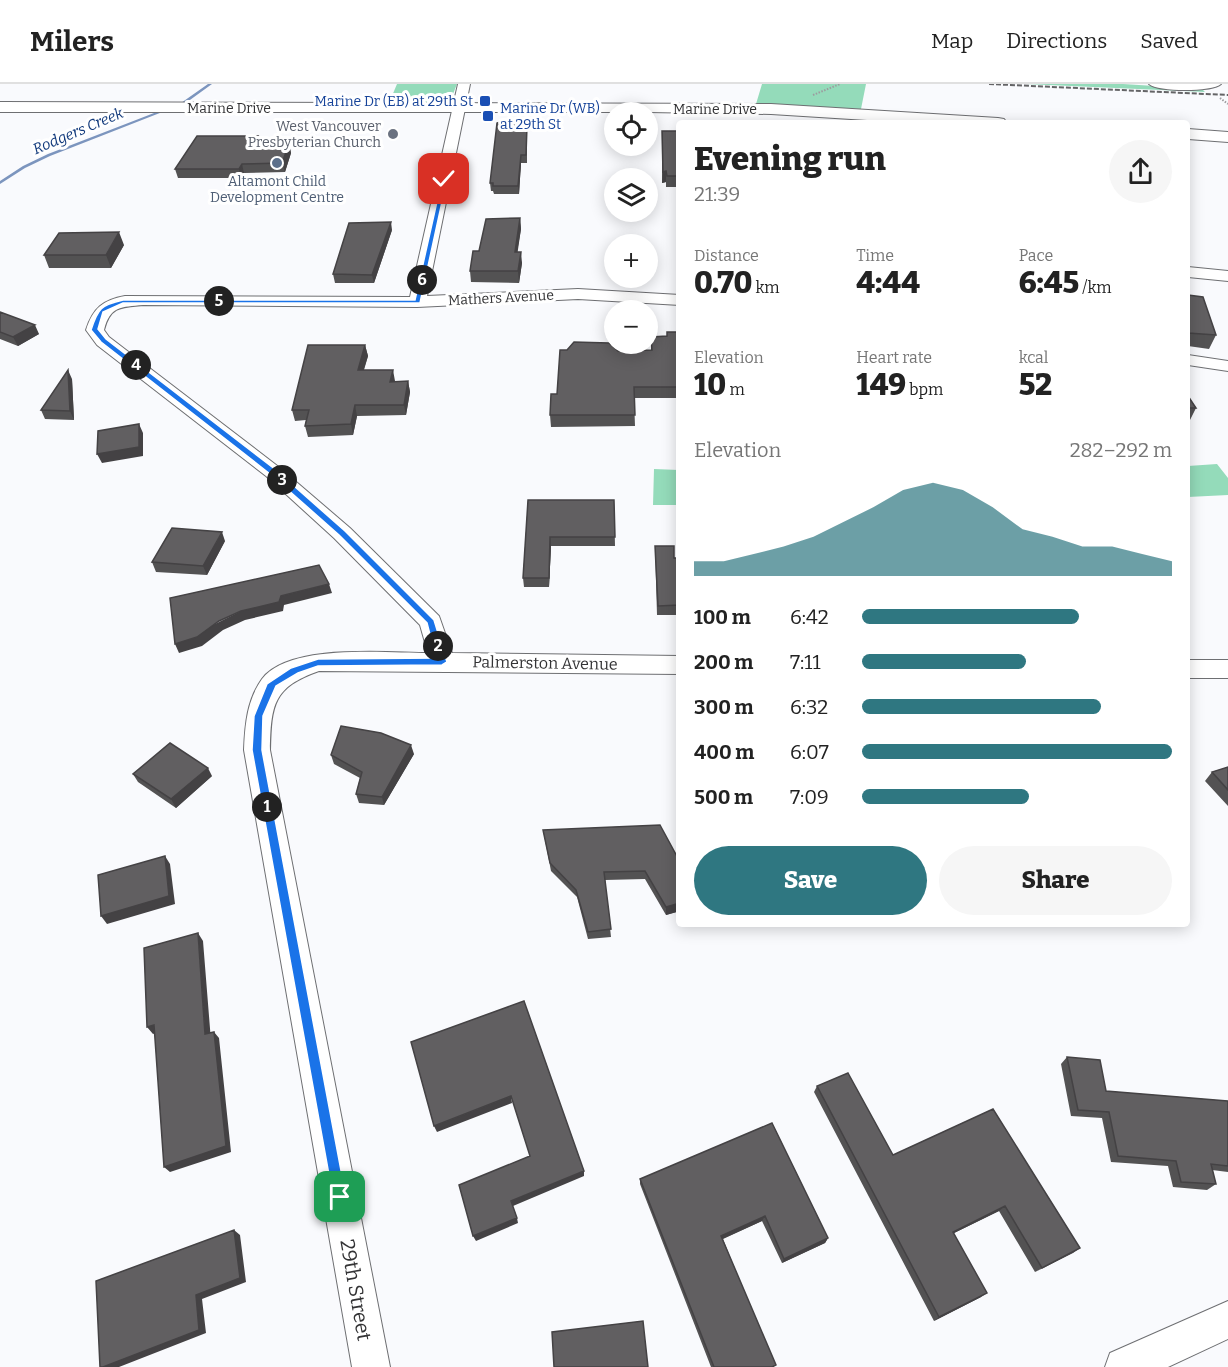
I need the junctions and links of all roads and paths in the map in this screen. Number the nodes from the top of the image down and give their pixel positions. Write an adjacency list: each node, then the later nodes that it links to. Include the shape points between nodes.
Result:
1 (464, 84): 7 (street)
2 (840, 84): 5 (path, via 817,92 811,96)
3 (1155, 84): 4 (street)
4 (1210, 85)
5 (811, 102)
6 (0, 107): 7 (main road, Marine Drive)
7 (458, 110): 8 (main road, Marine Drive, via 771,109); 14 (street)
8 (949, 120)
9 (1190, 134): 10 (main road)
10 (1228, 137)
11 (1190, 272): 12 (street)
12 (1228, 276)
13 (676, 300): 14 (street, Mathers Avenue, via 578,294)
14 (417, 302): 17 (street, Mathers Avenue, via 143,300 110,305 100,312 95,330 273,472 342,533 431,622)
15 (1190, 360): 16 (street)
16 (1228, 366)
17 (442, 662): 18 (street, Palmerston Avenue); 21 (street, Palmerston Avenue, via 318,663 294,670)
18 (676, 665)
19 (1190, 669): 20 (street)
20 (1228, 669)
21 (272, 684): 23 (street, 29th Street, via 258,716 257,750)
22 (1228, 1320): 24 (street)
23 (371, 1367)
24 (1124, 1367)

